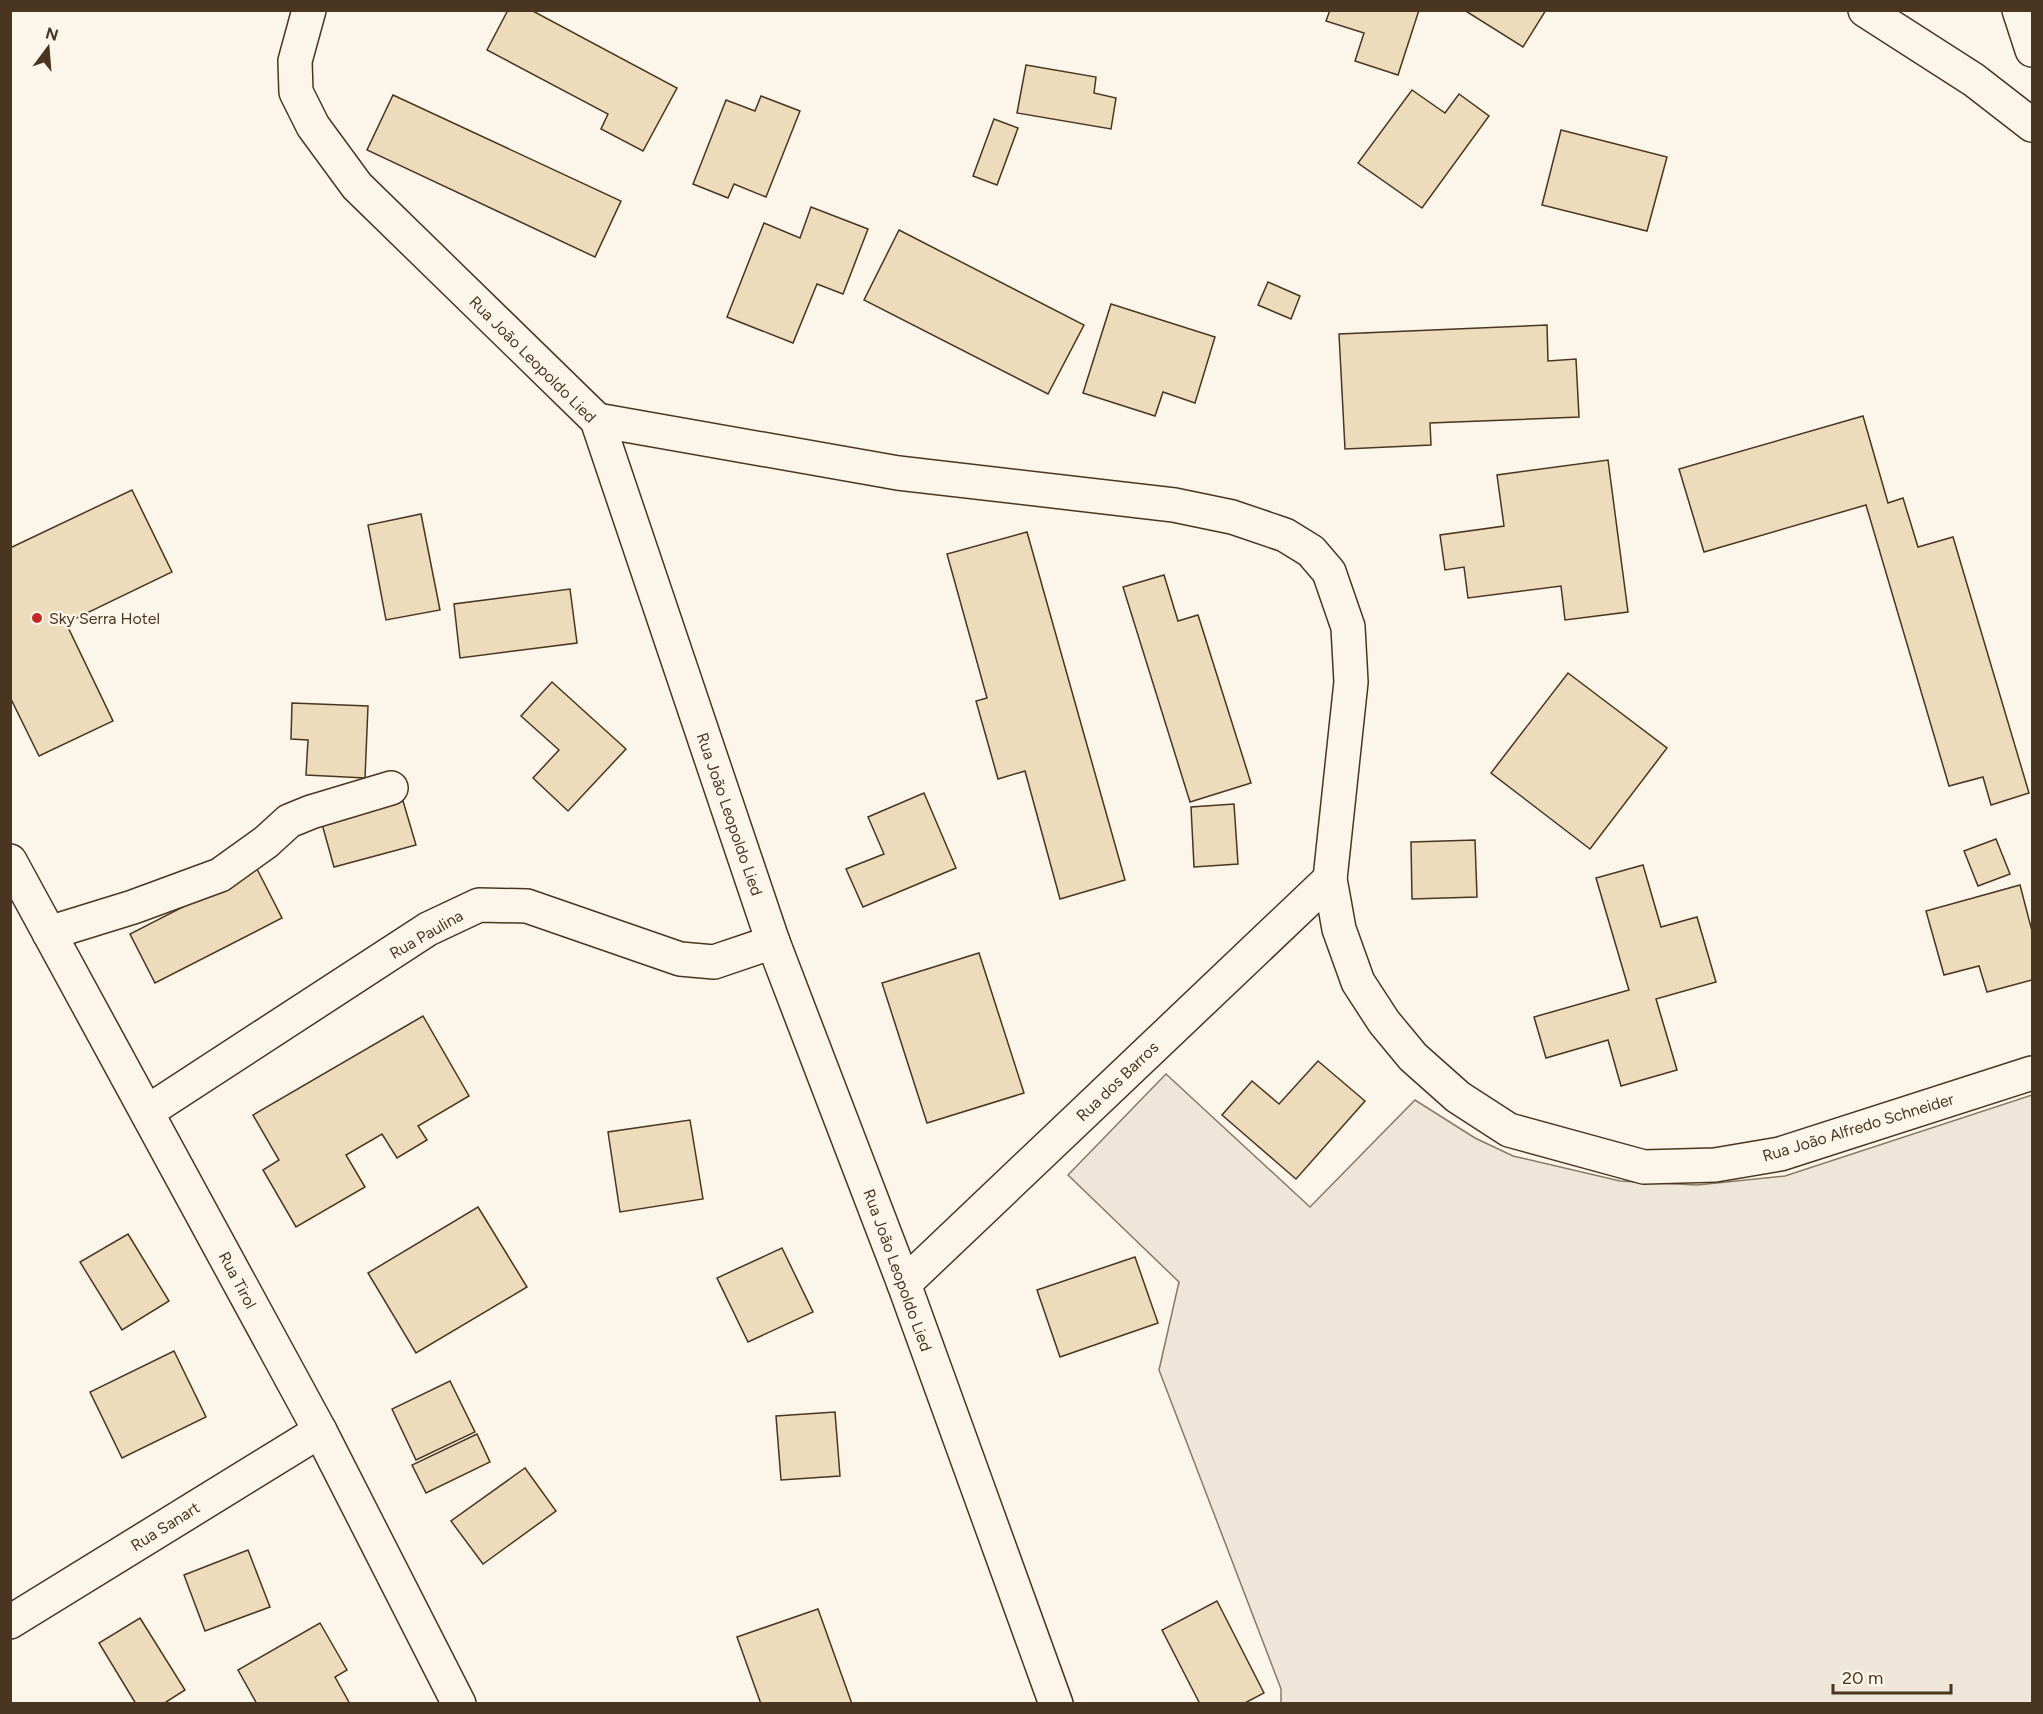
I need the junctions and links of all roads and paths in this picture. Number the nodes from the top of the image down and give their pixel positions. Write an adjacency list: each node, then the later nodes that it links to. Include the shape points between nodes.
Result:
1 (309, 10): 6 (street, Rua João Leopoldo Lied, via 295,61 296,92 313,126 357,186)
2 (1865, 10): 5 (street, via 1974,80)
3 (2019, 10): 4 (street)
4 (2032, 50)
5 (2032, 125)
6 (597, 420): 9 (street, Rua João Alfredo Schneider, via 898,473 1174,505 1232,517 1285,535 1311,551 1329,572 1348,627 1352,682); 11 (street, Rua João Leopoldo Lied)
7 (391, 788): 10 (street, via 289,821 266,843 220,875 133,908)
8 (10, 861): 10 (street, Rua Tirol)
9 (1330, 879): 12 (street, Rua João Alfredo Schneider, via 1339,929 1358,982 1384,1022 1413,1057 1458,1097 1509,1130 1644,1167 1715,1165 1780,1154); 14 (street, Rua dos Barros)
10 (50, 933): 13 (street, Rua Tirol)
11 (773, 942): 13 (street, Rua Paulina, via 714,962 680,959 527,906 479,905 428,929); 14 (street, Rua João Leopoldo Lied)
12 (2032, 1073)
13 (147, 1112): 15 (street, Rua Tirol)
14 (904, 1284): 18 (street, Rua João Leopoldo Lied)
15 (320, 1431): 16 (street, Rua Sanart); 17 (street, Rua Tirol)
16 (10, 1622)
17 (459, 1704)
18 (1056, 1704)

